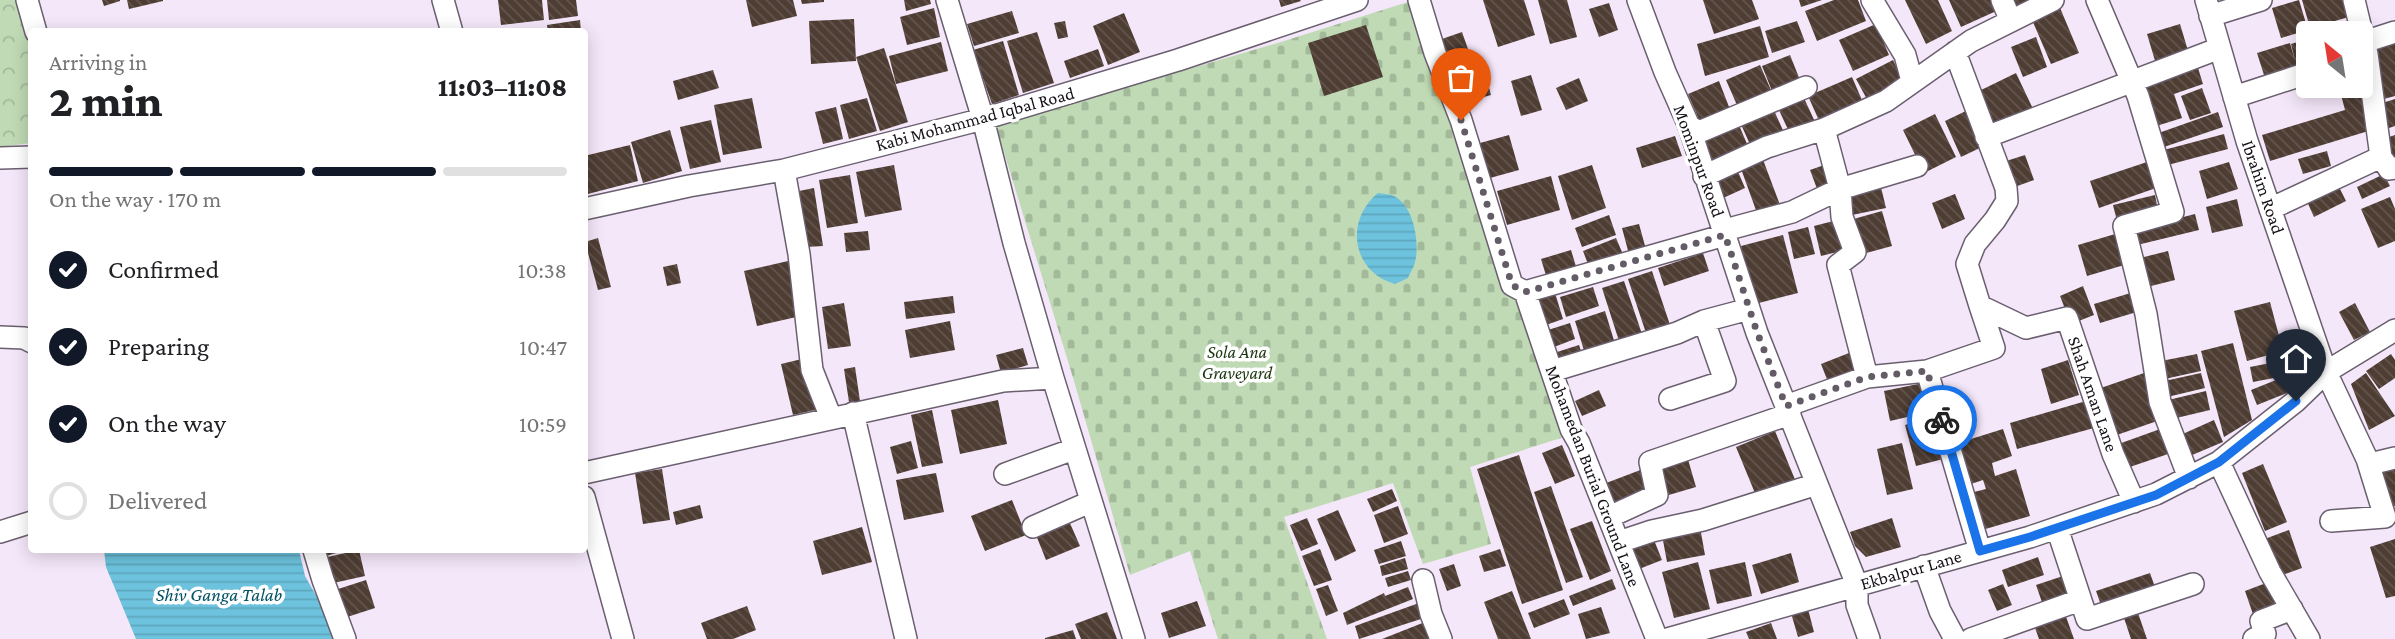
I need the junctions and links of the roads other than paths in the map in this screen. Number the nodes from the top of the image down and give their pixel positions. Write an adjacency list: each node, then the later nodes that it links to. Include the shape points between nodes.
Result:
1 (27, 0): 16 (street)
2 (443, 0): 17 (street)
3 (947, 0): 28 (street)
4 (1357, 0): 28 (street, Kabi Mohammad Iqbal Road)
5 (1419, 0): 42 (street, Mohamedan Burial Ground Lane, via 1512,285)
6 (1638, 0): 29 (street, Mominpur Road)
7 (1872, 0): 23 (street, via 1905,55)
8 (2002, 0): 14 (street)
9 (2053, 0): 14 (street)
10 (2097, 0): 24 (street)
11 (2261, 0): 13 (street)
12 (2354, 0): 15 (street)
13 (2208, 8): 20 (street, Ibrahim Road)
14 (2011, 21): 21 (street)
15 (2358, 21)
16 (35, 28)
17 (451, 28)
18 (2395, 32): 19 (street)
19 (2373, 45)
20 (2220, 48): 24 (street); 27 (street, Ibrahim Road)
21 (1955, 52): 23 (street); 31 (street)
22 (2296, 77): 27 (street)
23 (1912, 81): 30 (street, via 1886,101)
24 (2132, 81): 31 (street); 64 (street, via 2173,212 2123,226 2146,314 2160,402)
25 (1807, 88): 29 (street, via 1699,132)
26 (2373, 93): 34 (street)
27 (2234, 97): 40 (street, Ibrahim Road)
28 (983, 119): 36 (street, Kabi Mohammad Iqbal Road); 53 (street)
29 (1689, 126): 37 (street, Mominpur Road)
30 (1824, 129): 37 (street, via 1767,147); 38 (street)
31 (1986, 137): 43 (street, via 2007,201 1975,244 1967,264)
32 (28, 156): 33 (street)
33 (0, 158)
34 (2388, 162): 40 (street)
35 (1917, 166): 38 (street)
36 (783, 170): 39 (street, Kabi Mohammad Iqbal Road); 57 (street, via 813,370)
37 (1704, 176): 41 (street, Mominpur Road)
38 (1840, 189): 41 (street, via 1793,212); 52 (street, via 1842,216 1855,252 1839,265)
39 (588, 208)
40 (2270, 209): 51 (street, Ibrahim Road)
41 (1725, 233): 42 (street); 44 (street, Mominpur Road)
42 (1525, 292): 49 (street, Mohamedan Burial Ground Lane)
43 (1980, 306): 50 (street, via 1993,348); 67 (street, Shah Aman Lane, via 2026,328 2067,318)
44 (1749, 309): 45 (street); 55 (street, Mominpur Road)
45 (1704, 321): 49 (street); 54 (street, via 1725,381)
46 (2395, 330): 51 (street, Ekbalpur Lane)
47 (0, 337): 48 (street)
48 (28, 340)
49 (1552, 371): 70 (street, Mohamedan Burial Ground Lane)
50 (1927, 371): 52 (street); 77 (street)
51 (2326, 372): 60 (street, Ekbalpur Lane); 61 (street, Ibrahim Road)
52 (1867, 377): 55 (street)
53 (1053, 379): 56 (street, via 1003,381); 58 (street)
54 (1670, 399)
55 (1788, 410): 65 (street, Mominpur Road); 70 (street, via 1650,462 1657,495)
56 (853, 414): 57 (street); 87 (street)
57 (831, 418): 62 (street)
58 (1074, 449): 63 (street); 66 (street)
59 (2395, 458): 61 (street)
60 (2219, 462): 64 (street, Ekbalpur Lane); 84 (street)
61 (2370, 464): 69 (street, Ibrahim Road)
62 (588, 472)
63 (1004, 474)
64 (2189, 478): 67 (street, Ekbalpur Lane)
65 (1817, 484): 76 (street); 82 (street, Mominpur Road)
66 (1090, 502): 73 (street); 88 (street)
67 (2134, 502): 74 (street, Ekbalpur Lane)
68 (588, 511): 86 (street)
69 (2390, 515): 71 (street)
70 (1609, 517): 76 (street, Mohamedan Burial Ground Lane)
71 (2331, 521)
72 (28, 523): 75 (street)
73 (1033, 527)
74 (2057, 528): 77 (street, Ekbalpur Lane); 83 (street)
75 (0, 532)
76 (1619, 542): 90 (street, Mohamedan Burial Ground Lane)
77 (1980, 551): 79 (street, Ekbalpur Lane)
78 (315, 553): 85 (street)
79 (1924, 566): 82 (street, Ekbalpur Lane); 93 (street)
80 (1423, 580): 89 (street)
81 (2193, 584): 83 (street, via 2087,619)
82 (1857, 585): 91 (street, Ekbalpur Lane); 92 (street, Mominpur Road, via 1857,605)
83 (2081, 600): 94 (street)
84 (2292, 609): 95 (street, via 2261,621 2265,634); 96 (street)
85 (345, 639)
86 (624, 639)
87 (906, 639)
88 (1134, 639)
89 (1441, 639)
90 (1657, 639)
91 (1667, 639)
92 (1869, 639)
93 (1955, 639)
94 (1971, 639)
95 (2254, 639)
96 (2309, 639)

